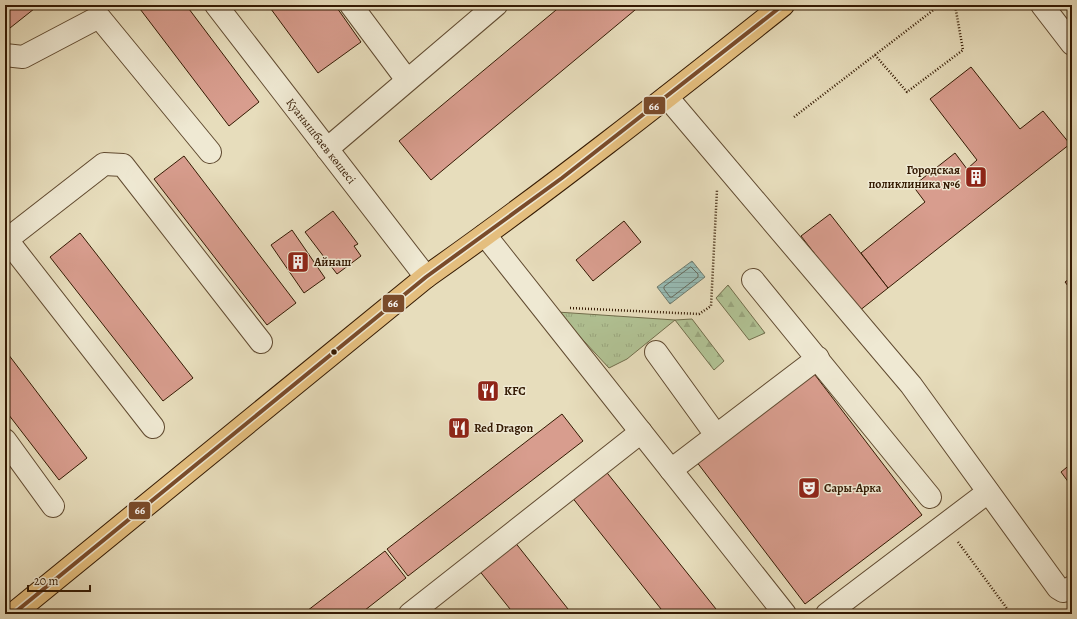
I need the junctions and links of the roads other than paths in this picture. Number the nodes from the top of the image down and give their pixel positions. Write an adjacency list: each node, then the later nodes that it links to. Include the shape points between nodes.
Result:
1 (216, 5): 10 (street, Қуанышбаев көшесі)
2 (351, 5): 8 (street)
3 (496, 5): 8 (street)
4 (784, 5): 9 (main road)
5 (1042, 5): 6 (street)
6 (1072, 44)
7 (5, 55): 11 (street, via 24,57 99,17)
8 (408, 80): 10 (street)
9 (667, 97): 12 (main road); 24 (street, via 911,385)
10 (327, 149): 14 (street, Қуанышбаев көшесі)
11 (210, 152)
12 (485, 235): 14 (main road); 20 (street)
13 (6, 240): 16 (street, via 104,164 123,165); 19 (street)
14 (426, 277): 28 (main road)
15 (753, 280): 18 (street)
16 (261, 342)
17 (656, 352): 21 (street)
18 (818, 358): 21 (street); 25 (street)
19 (153, 427)
20 (641, 432): 23 (street); 29 (street)
21 (716, 435): 23 (street)
22 (5, 440): 26 (street)
23 (671, 470): 30 (street)
24 (988, 492): 27 (street, via 1058,588 1063,591); 31 (street)
25 (930, 497)
26 (53, 506)
27 (1072, 587)
28 (13, 614)
29 (410, 614)
30 (785, 614)
31 (827, 614)

